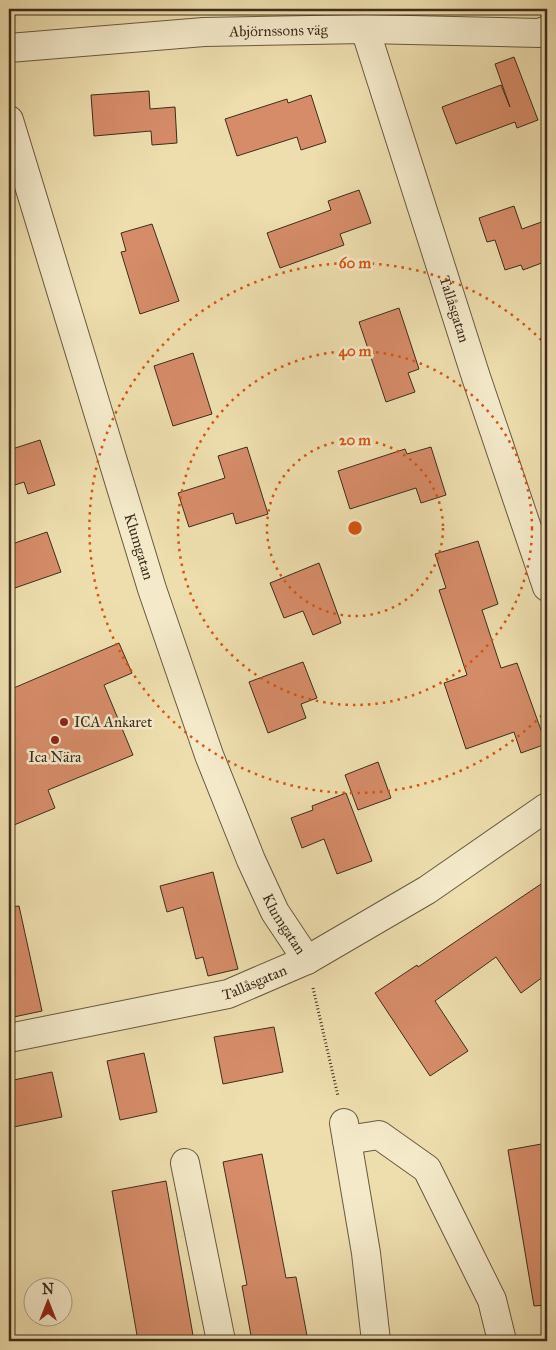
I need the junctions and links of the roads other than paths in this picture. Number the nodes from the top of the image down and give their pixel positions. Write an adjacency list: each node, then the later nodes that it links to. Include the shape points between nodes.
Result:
1 (365, 29): 2 (street, Abjörnssons väg, via 540,33); 3 (street, Abjörnssons väg, via 204,32); 5 (street, Tallåsgatan)
2 (547, 30)
3 (9, 48)
4 (9, 120): 7 (street, Klumgatan, via 152,589 209,754 275,912)
5 (547, 587)
6 (547, 807): 7 (street, Tallåsgatan, via 427,890)
7 (307, 960): 8 (street, Tallåsgatan, via 228,994)
8 (9, 1038)
9 (185, 1164): 10 (street)
10 (221, 1341)
11 (376, 1341): 12 (street, via 366,1253 345,1130 379,1135 427,1169 492,1300)
12 (502, 1341)

